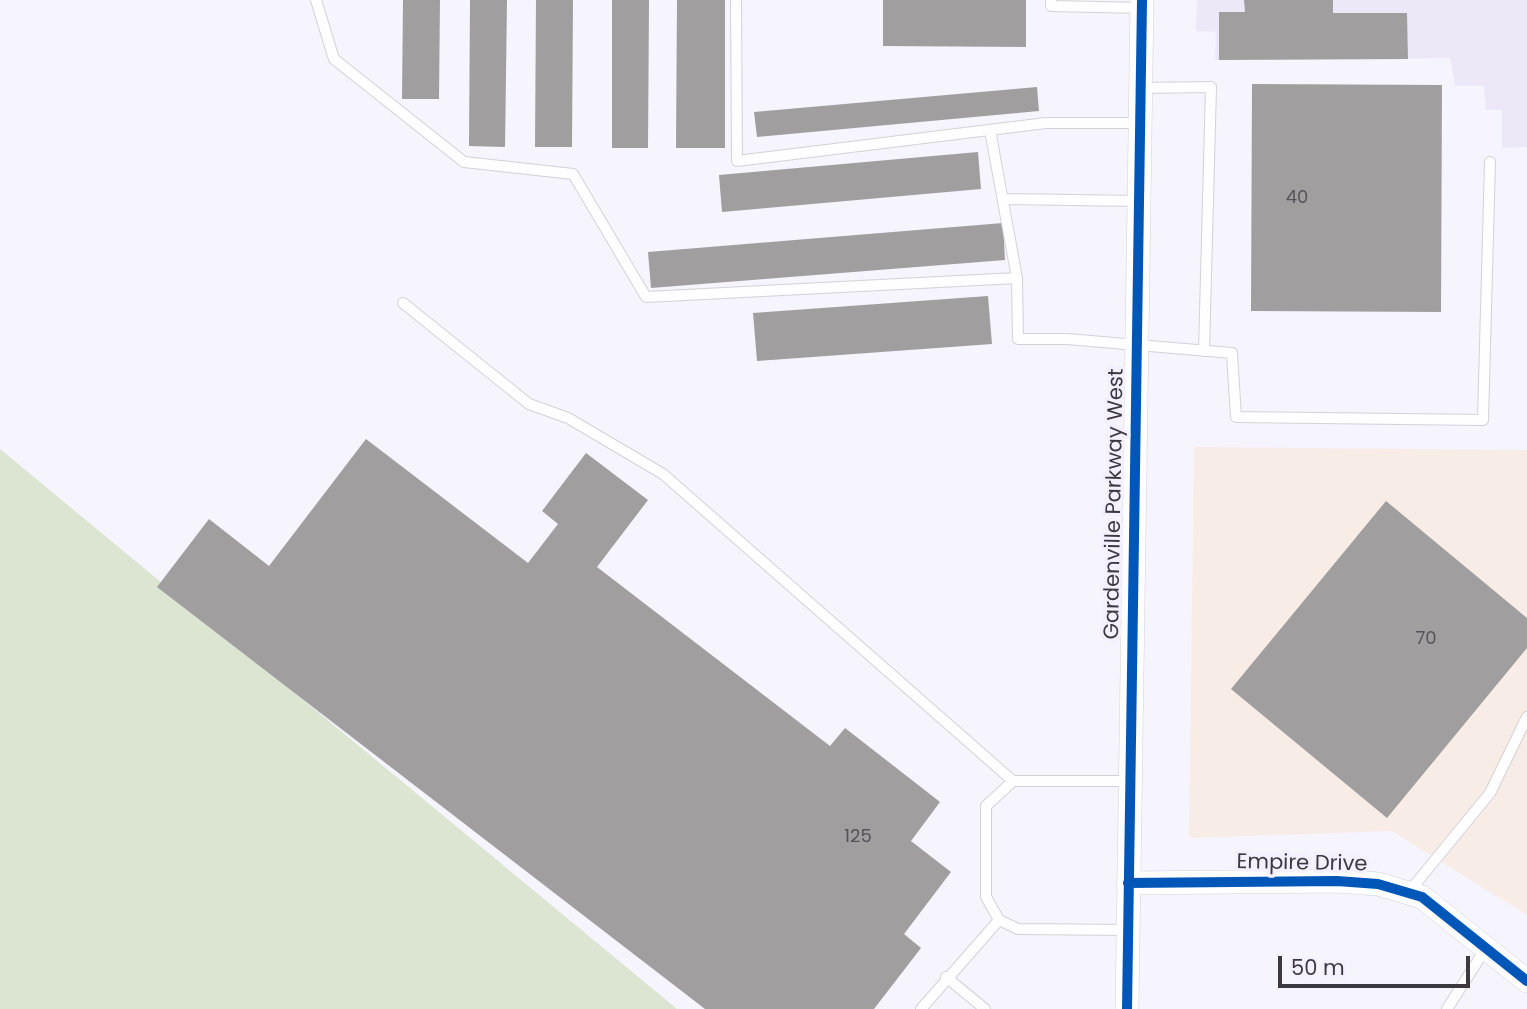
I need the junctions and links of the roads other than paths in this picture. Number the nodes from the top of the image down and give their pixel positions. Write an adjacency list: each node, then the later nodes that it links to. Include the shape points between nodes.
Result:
1 (316, 0): 11 (lane, via 334,59 464,162 573,174 646,297)
2 (736, 0): 7 (lane, via 737,161)
3 (1051, 0): 4 (lane, via 1051,6)
4 (1142, 4): 5 (street, Gardenville Parkway West)
5 (1141, 88): 6 (street, Gardenville Parkway West); 14 (lane, via 1211,87)
6 (1140, 123): 7 (lane, via 1046,123); 10 (street, Gardenville Parkway West)
7 (990, 130): 9 (lane)
8 (1490, 162): 14 (lane, via 1483,420 1236,417 1233,353)
9 (1005, 199): 10 (lane); 11 (lane)
10 (1139, 201): 13 (street, Gardenville Parkway West)
11 (1017, 278): 13 (lane, via 1018,339)
12 (403, 303): 17 (lane, via 529,404 568,418 663,474)
13 (1137, 345): 14 (lane); 16 (street, Gardenville Parkway West)
14 (1204, 351)
15 (1527, 717): 19 (lane, via 1490,793)
16 (1130, 781): 17 (lane); 18 (street, Gardenville Parkway West)
17 (1013, 782): 20 (lane, via 986,806 986,897)
18 (1128, 883): 19 (street, Empire Drive, via 1337,881 1377,884); 21 (street, Gardenville Parkway West)
19 (1408, 893): 22 (street, Empire Drive, via 1422,897)
20 (999, 919): 21 (lane, via 1018,929); 23 (lane)
21 (1128, 930): 27 (street, Gardenville Parkway West)
22 (1486, 948): 24 (street, Empire Drive); 28 (lane)
23 (946, 977): 25 (lane); 26 (lane)
24 (1527, 981)
25 (921, 1009)
26 (985, 1009)
27 (1127, 1009)
28 (1447, 1009)

